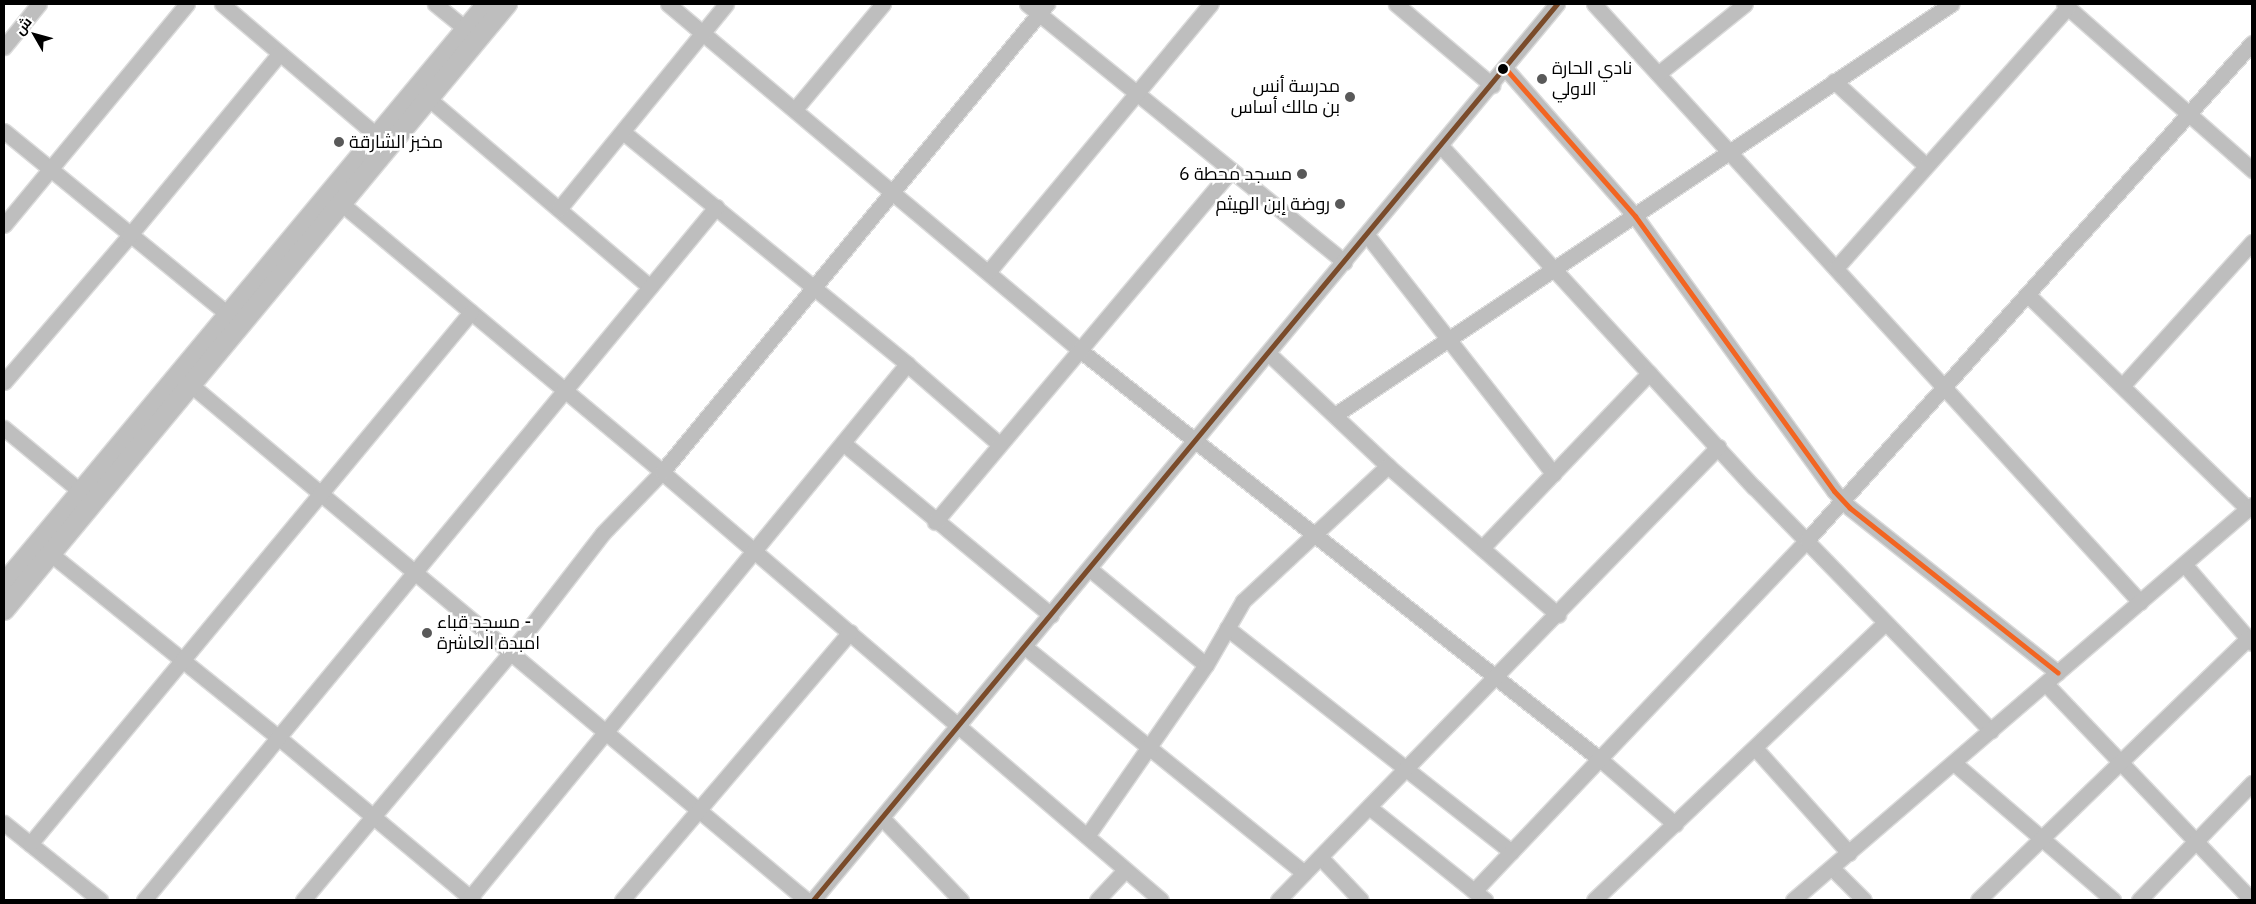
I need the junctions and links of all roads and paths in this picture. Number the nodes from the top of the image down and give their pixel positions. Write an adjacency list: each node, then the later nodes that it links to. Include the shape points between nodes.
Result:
1 (39, 4): 21 (street)
2 (187, 4): 37 (street)
3 (222, 4): 22 (street)
4 (435, 4): 18 (street)
5 (488, 4): 18 (main road)
6 (507, 4): 28 (main road)
7 (668, 4): 19 (street)
8 (726, 4): 19 (street)
9 (883, 4): 29 (street)
10 (1211, 4): 27 (street)
11 (1396, 4): 26 (street)
12 (1557, 4): 23 (street)
13 (1594, 4): 24 (street)
14 (1745, 4): 24 (street)
15 (1951, 4): 25 (street)
16 (2066, 5): 30 (street); 36 (street)
17 (1038, 7): 27 (street); 40 (street)
18 (466, 29): 33 (main road)
19 (703, 32): 29 (street); 32 (street)
20 (2252, 43): 30 (street)
21 (4, 46)
22 (279, 54): 33 (street); 47 (street)
23 (1505, 68): 26 (street); 44 (street)
24 (1659, 73): 35 (street)
25 (1834, 81): 35 (street); 36 (street)
26 (1492, 85): 34 (street)
27 (1136, 92): 38 (street); 52 (street)
28 (429, 99): 41 (main road); 43 (street)
29 (796, 108): 40 (street)
30 (2189, 115): 39 (street); 55 (street)
31 (4, 131): 37 (street)
32 (623, 132): 42 (street); 43 (street)
33 (377, 136): 57 (main road)
34 (1440, 146): 46 (street); 51 (street)
35 (1729, 150): 44 (street); 50 (street)
36 (1925, 165): 50 (street)
37 (50, 168): 45 (street); 47 (street)
38 (1231, 170): 49 (street); 59 (street)
39 (2252, 170)
40 (891, 191): 52 (street); 54 (street)
41 (342, 204): 56 (street); 57 (main road)
42 (716, 207): 53 (street); 54 (street)
43 (558, 209): 53 (street)
44 (1635, 216): 51 (street); 79 (street)
45 (4, 224)
46 (1367, 235): 49 (street); 58 (street)
47 (130, 236): 57 (street); 63 (street)
48 (2252, 242): 65 (street)
49 (1345, 262): 60 (street)
50 (1836, 268): 66 (street)
51 (1553, 270): 58 (street); 62 (street)
52 (988, 271): 59 (street)
53 (650, 287): 67 (street)
54 (813, 287): 61 (street); 75 (street)
55 (2028, 294): 65 (street); 66 (street)
56 (471, 312): 67 (street); 78 (street)
57 (234, 320): 64 (main road); 77 (main road)
58 (1450, 340): 68 (street); 76 (street)
59 (1081, 351): 70 (street); 72 (street)
60 (1268, 353): 68 (street); 70 (street)
61 (907, 364): 71 (street); 72 (street)
62 (1649, 373): 73 (street); 76 (street)
63 (4, 382)
64 (191, 385): 78 (street); 86 (main road)
65 (2123, 385): 80 (street)
66 (1942, 387): 79 (street); 91 (street)
67 (564, 390): 75 (street); 89 (street)
68 (1335, 415): 74 (street)
69 (4, 428): 77 (street)
70 (1195, 441): 82 (street); 88 (street)
71 (843, 442): 81 (street); 85 (street)
72 (999, 444): 81 (street)
73 (1718, 446): 83 (street); 94 (street)
74 (1388, 466): 82 (street); 84 (street)
75 (662, 472): 85 (street); 100 (street, via 602,533)
76 (1554, 474): 84 (street)
77 (80, 492): 90 (main road)
78 (319, 494): 89 (street); 101 (street)
79 (1842, 500): 83 (street); 103 (street)
80 (2250, 507): 87 (street)
81 (935, 522): 93 (street)
82 (1314, 533): 96 (street, via 1256,585); 104 (street)
83 (1807, 540): 95 (street); 112 (street)
84 (1482, 548): 94 (street)
85 (754, 553): 97 (street); 108 (street)
86 (51, 554): 92 (main road); 101 (street)
87 (2184, 564): 91 (street); 98 (street)
88 (1090, 570): 93 (street); 102 (street)
89 (414, 572): 100 (street); 109 (street)
90 (4, 584)
91 (2140, 602): 103 (street)
92 (4, 610)
93 (1051, 615): 99 (street)
94 (1558, 615): 104 (street)
95 (1885, 623): 107 (street); 111 (street)
96 (1227, 628): 102 (street); 115 (street)
97 (850, 632): 106 (street); 118 (street)
98 (2250, 640): 113 (street)
99 (1025, 647): 106 (street); 110 (street)
100 (511, 652): 108 (street); 119 (street)
101 (183, 660): 109 (street); 126 (street)
102 (1206, 665): 110 (street)
103 (2058, 672): 105 (street)
104 (1496, 677): 112 (street); 115 (street)
105 (2046, 684): 107 (street); 113 (street)
106 (959, 726): 120 (street); 123 (street)
107 (1991, 731): 114 (street)
108 (606, 732): 118 (street); 138 (street)
109 (278, 737): 119 (street); 136 (street)
110 (1151, 748): 123 (street); 132 (street)
111 (1755, 748): 121 (street); 128 (street)
112 (1601, 760): 121 (street); 127 (street)
113 (2120, 760): 124 (street); 125 (street)
114 (1954, 763): 124 (street); 128 (street)
115 (1407, 767): 117 (street); 127 (street)
116 (2252, 783): 125 (street)
117 (1369, 807): 129 (street); 133 (street)
118 (698, 810): 139 (street); 140 (street)
119 (372, 816): 137 (street); 138 (street)
120 (882, 818): 134 (street); 141 (street)
121 (1674, 824): 146 (street)
122 (6, 830): 126 (street)
123 (1087, 836): 131 (street)
124 (2042, 839): 149 (street); 150 (street)
125 (2196, 841): 151 (street); 152 (street)
126 (30, 844): 135 (street)
127 (1512, 852): 133 (street)
128 (1849, 853): 130 (street)
129 (1320, 857): 132 (street); 145 (street)
130 (1832, 868): 147 (street); 148 (street)
131 (1125, 870): 142 (street); 143 (street)
132 (1304, 873): 144 (street)
133 (1479, 896)
134 (957, 899)
135 (100, 900)
136 (144, 900)
137 (303, 900)
138 (470, 900)
139 (622, 900)
140 (806, 900)
141 (813, 900)
142 (1097, 900)
143 (1161, 900)
144 (1278, 900)
145 (1361, 900)
146 (1594, 900)
147 (1793, 900)
148 (1864, 900)
149 (1978, 900)
150 (2113, 900)
151 (2139, 900)
152 (2252, 900)

